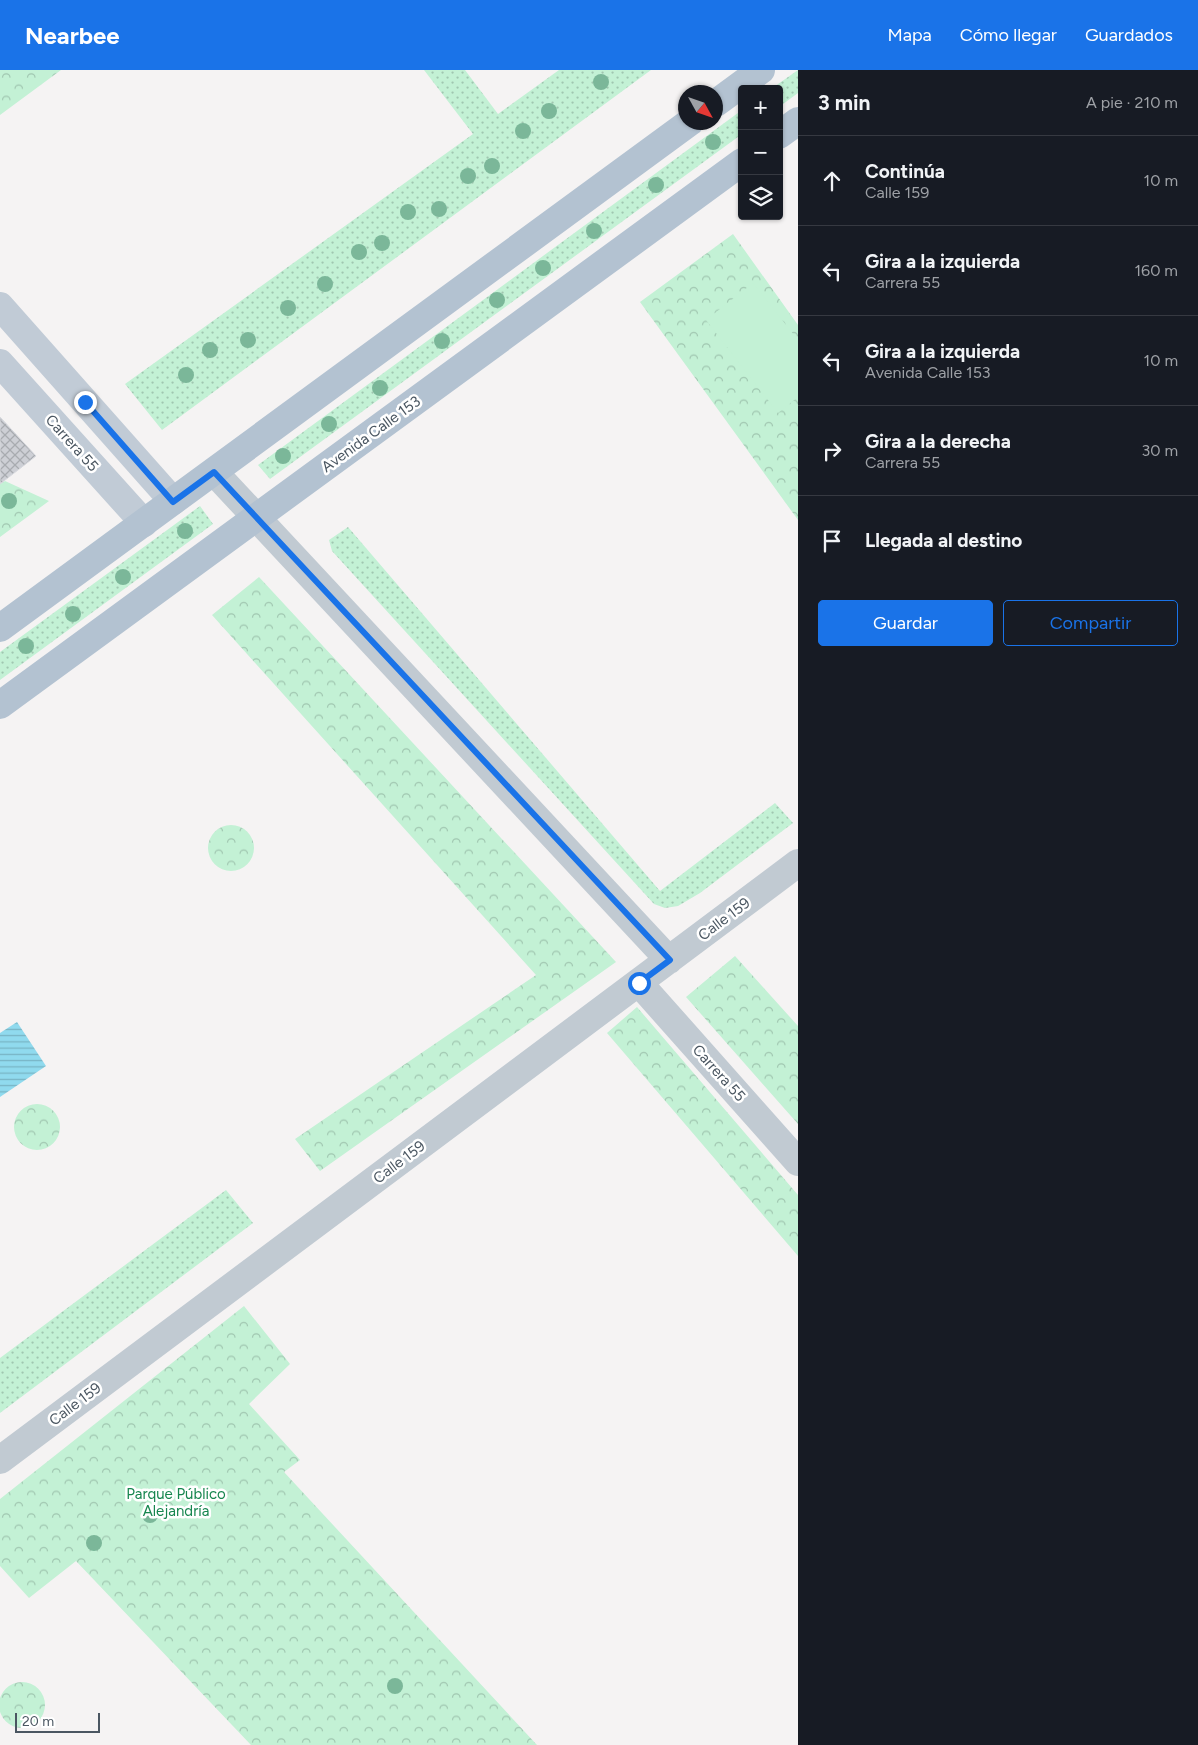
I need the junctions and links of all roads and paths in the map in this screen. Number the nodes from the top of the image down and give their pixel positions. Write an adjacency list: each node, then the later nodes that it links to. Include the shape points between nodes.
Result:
1 (761, 70): 2 (main road)
2 (723, 99)
3 (798, 121): 5 (main road)
4 (679, 130): 11 (main road)
5 (783, 132)
6 (738, 165): 13 (main road, Avenida Calle 153)
7 (0, 306): 9 (street)
8 (0, 363): 10 (street, Carrera 55)
9 (85, 402): 10 (street); 12 (street)
10 (58, 427): 14 (street, Carrera 55)
11 (214, 472): 12 (main road); 13 (street)
12 (173, 502): 14 (main road)
13 (256, 518): 16 (main road, Avenida Calle 153); 18 (street)
14 (144, 523): 15 (main road)
15 (0, 628)
16 (0, 705)
17 (798, 863): 18 (street, Calle 159)
18 (670, 960): 19 (street, Calle 159)
19 (639, 983): 20 (street, Carrera 55); 21 (street, Calle 159)
20 (798, 1162)
21 (0, 1460)

